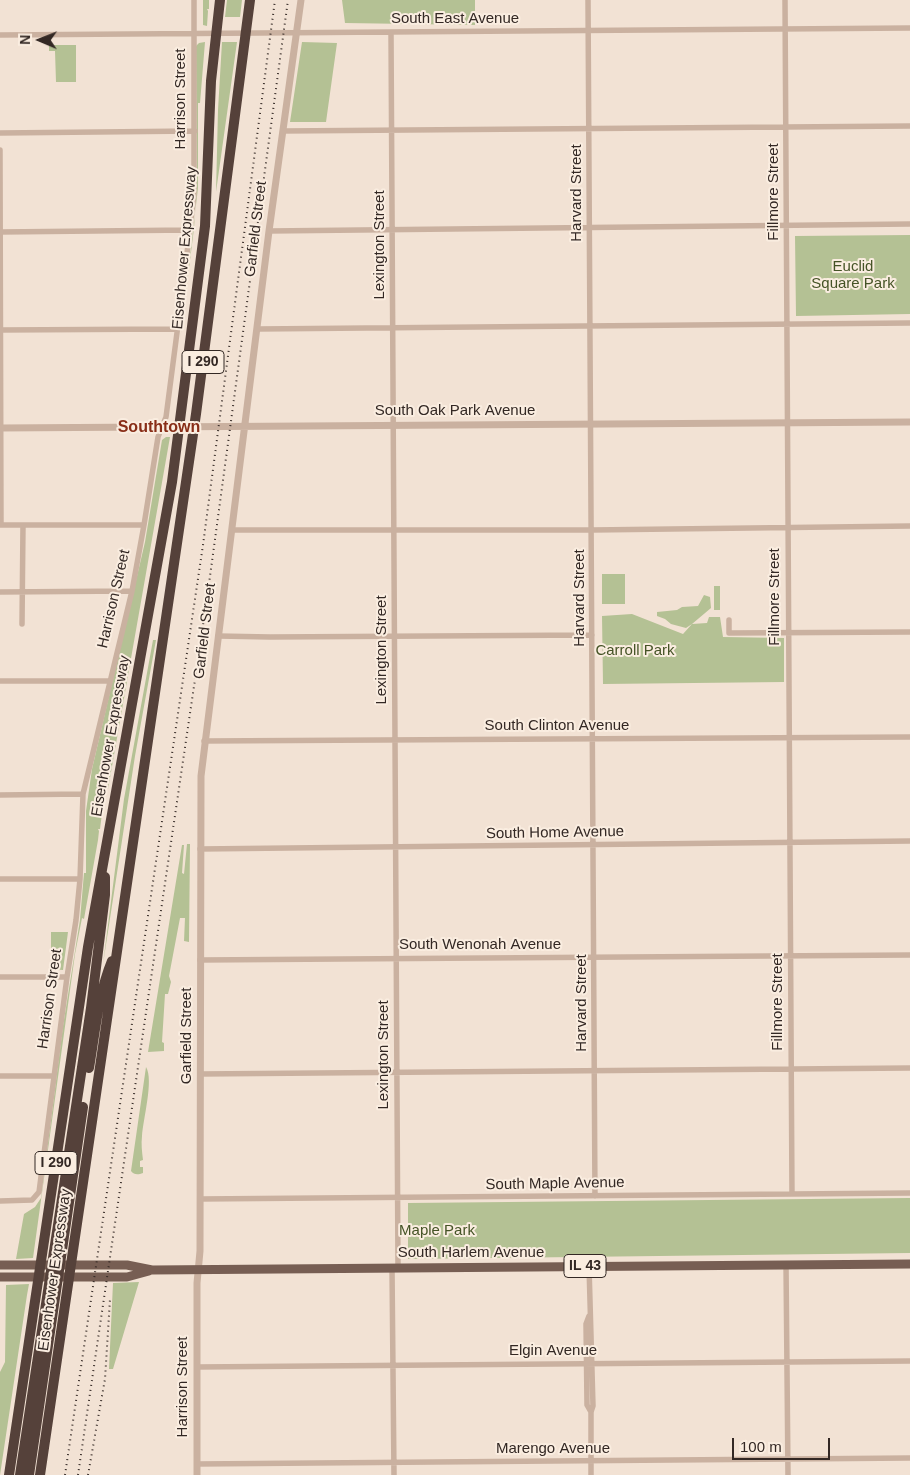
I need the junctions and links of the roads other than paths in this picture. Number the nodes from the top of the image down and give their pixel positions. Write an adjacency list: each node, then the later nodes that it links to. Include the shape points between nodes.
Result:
1 (194, 0): 12 (street, Harrison Street)
2 (220, 0): 75 (highway, Eisenhower Expressway / I 290, via 211,81 205,226 174,472)
3 (250, 0): 78 (highway, Eisenhower Expressway / I 290, via 196,414)
4 (301, 0): 11 (street, Garfield Street)
5 (588, 0): 9 (street, Harvard Street)
6 (785, 0): 8 (street, Fillmore Street)
7 (910, 28): 8 (street, South East Avenue)
8 (785, 29): 9 (street, South East Avenue); 15 (street, Fillmore Street)
9 (588, 31): 10 (street, South East Avenue); 16 (street, Harvard Street)
10 (392, 32): 11 (street, South East Avenue); 17 (street, Lexington Street)
11 (294, 33): 12 (street, South East Avenue); 19 (street, Garfield Street)
12 (194, 34): 13 (street, South East Avenue); 18 (street, Harrison Street)
13 (0, 35)
14 (910, 126): 15 (street)
15 (786, 127): 16 (street); 23 (street, Fillmore Street)
16 (589, 129): 17 (street); 24 (street, Harvard Street)
17 (392, 130): 19 (street); 26 (street, Lexington Street)
18 (195, 131): 20 (street); 25 (street, Harrison Street)
19 (283, 131): 27 (street, Garfield Street)
20 (0, 133)
21 (0, 150): 28 (street)
22 (910, 224): 23 (street)
23 (786, 225): 24 (street); 30 (street, Fillmore Street)
24 (590, 227): 26 (street); 31 (street, Harvard Street)
25 (190, 230): 28 (street); 32 (street, Harrison Street)
26 (392, 230): 27 (street); 33 (street, Lexington Street)
27 (269, 231): 34 (street, Garfield Street)
28 (0, 232): 35 (street)
29 (910, 323): 30 (street)
30 (786, 324): 31 (street); 37 (street, Fillmore Street)
31 (590, 326): 33 (street); 38 (street, Harvard Street)
32 (178, 328): 35 (street); 40 (street, Harrison Street, via 166,418)
33 (393, 328): 34 (street); 39 (street, Lexington Street)
34 (258, 329): 41 (street, Garfield Street)
35 (0, 330): 42 (street)
36 (910, 422): 37 (street, South Oak Park Avenue)
37 (787, 423): 38 (street, South Oak Park Avenue); 47 (street, Fillmore Street)
38 (591, 424): 39 (street, South Oak Park Avenue); 50 (street, Harvard Street)
39 (394, 426): 41 (street, South Oak Park Avenue); 49 (street, Lexington Street)
40 (161, 427): 41 (street, South Oak Park Avenue); 42 (street, South Oak Park Avenue); 45 (street, Harrison Street)
41 (243, 427): 48 (street, Garfield Street)
42 (1, 428): 43 (street)
43 (1, 525): 44 (street)
44 (23, 525): 45 (street); 53 (street)
45 (144, 525): 51 (street, Harrison Street)
46 (910, 526): 47 (street)
47 (787, 527): 50 (street); 57 (street, Fillmore Street)
48 (232, 530): 49 (street); 59 (street, Garfield Street)
49 (394, 530): 50 (street); 60 (street, Lexington Street)
50 (592, 530): 58 (street, Harvard Street)
51 (132, 591): 53 (street); 62 (street, Harrison Street)
52 (0, 592): 53 (street)
53 (22, 592): 55 (street)
54 (729, 620): 57 (street, via 729,633)
55 (22, 624)
56 (910, 632): 57 (street)
57 (788, 633): 63 (street, Fillmore Street)
58 (592, 635): 60 (street); 65 (street, Harvard Street)
59 (218, 636): 60 (street); 67 (street, Garfield Street)
60 (395, 637): 66 (street, Lexington Street)
61 (0, 681): 62 (street)
62 (110, 681): 68 (street, Harrison Street)
63 (789, 737): 64 (street, South Clinton Avenue); 65 (street, South Clinton Avenue); 71 (street, Fillmore Street)
64 (910, 737)
65 (593, 739): 66 (street, South Clinton Avenue); 72 (street, Harvard Street)
66 (395, 740): 67 (street, South Clinton Avenue); 73 (street, Lexington Street)
67 (204, 741): 74 (street, Garfield Street, via 200,776)
68 (83, 794): 69 (street); 76 (street, Harrison Street)
69 (0, 795)
70 (910, 841): 71 (street, South Home Avenue)
71 (789, 842): 72 (street, South Home Avenue); 80 (street, Fillmore Street)
72 (593, 845): 73 (street, South Home Avenue); 81 (street, Harvard Street)
73 (396, 847): 74 (street, South Home Avenue); 82 (street, Lexington Street)
74 (200, 849): 83 (street, Garfield Street)
75 (105, 852): 102 (highway, via 106,895); 119 (highway, Eisenhower Expressway / I 290)
76 (80, 879): 77 (street); 85 (street, Harrison Street)
77 (0, 880)
78 (119, 946): 102 (highway, via 107,974 97,1017); 122 (highway, Eisenhower Expressway / I 290)
79 (910, 955): 80 (street, South Wenonah Avenue)
80 (790, 956): 81 (street, South Wenonah Avenue); 87 (street, Fillmore Street)
81 (594, 957): 82 (street, South Wenonah Avenue); 88 (street, Harvard Street)
82 (396, 958): 83 (street, South Wenonah Avenue); 89 (street, Lexington Street)
83 (200, 960): 90 (street, Garfield Street)
84 (0, 977): 85 (street)
85 (67, 977): 92 (street, Harrison Street)
86 (910, 1068): 87 (street)
87 (791, 1069): 88 (street); 94 (street, Fillmore Street)
88 (594, 1070): 89 (street); 95 (street, Harvard Street)
89 (397, 1072): 90 (street); 96 (street, Lexington Street)
90 (200, 1074): 97 (street, Garfield Street)
91 (0, 1076): 92 (street)
92 (54, 1076): 98 (street, Harrison Street, via 39,1192 32,1200)
93 (910, 1193): 94 (street, South Maple Avenue)
94 (792, 1194): 95 (street, South Maple Avenue)
95 (595, 1196): 96 (street, South Maple Avenue)
96 (398, 1198): 97 (street, South Maple Avenue); 104 (street, Lexington Street)
97 (200, 1199): 105 (street, Garfield Street)
98 (0, 1201)
99 (786, 1264): 100 (main road, South Harlem Avenue / IL 43); 103 (main road, South Harlem Avenue / IL 43); 110 (street)
100 (910, 1264)
101 (0, 1265): 102 (main road, South Harlem Avenue / IL 43)
102 (56, 1265): 106 (main road, South Harlem Avenue / IL 43, via 127,1265); 108 (highway)
103 (589, 1266): 104 (main road, South Harlem Avenue / IL 43); 111 (street, via 590,1315 586,1324)
104 (395, 1268): 105 (main road, South Harlem Avenue / IL 43); 112 (street, Lexington Street)
105 (199, 1269): 106 (main road, South Harlem Avenue / IL 43); 113 (street, Harrison Street)
106 (152, 1270): 108 (main road, South Harlem Avenue / IL 43, via 127,1277)
107 (0, 1277): 108 (main road, South Harlem Avenue / IL 43)
108 (54, 1277): 120 (highway); 121 (highway)
109 (910, 1361): 110 (street, Elgin Avenue)
110 (787, 1362): 111 (street, Elgin Avenue); 115 (street)
111 (589, 1364): 112 (street, Elgin Avenue); 116 (street, via 593,1406)
112 (393, 1365): 113 (street, Elgin Avenue); 117 (street, Lexington Street)
113 (197, 1367): 118 (street, Harrison Street)
114 (910, 1458): 115 (street, Marengo Avenue)
115 (788, 1460): 116 (street, Marengo Avenue); 126 (street)
116 (591, 1462): 117 (street, Marengo Avenue); 125 (street)
117 (394, 1463): 118 (street, Marengo Avenue); 124 (street, Lexington Street)
118 (197, 1464): 123 (street, Harrison Street)
119 (9, 1475)
120 (20, 1475)
121 (29, 1475)
122 (40, 1475)
123 (197, 1475)
124 (394, 1475)
125 (591, 1475)
126 (788, 1475)

